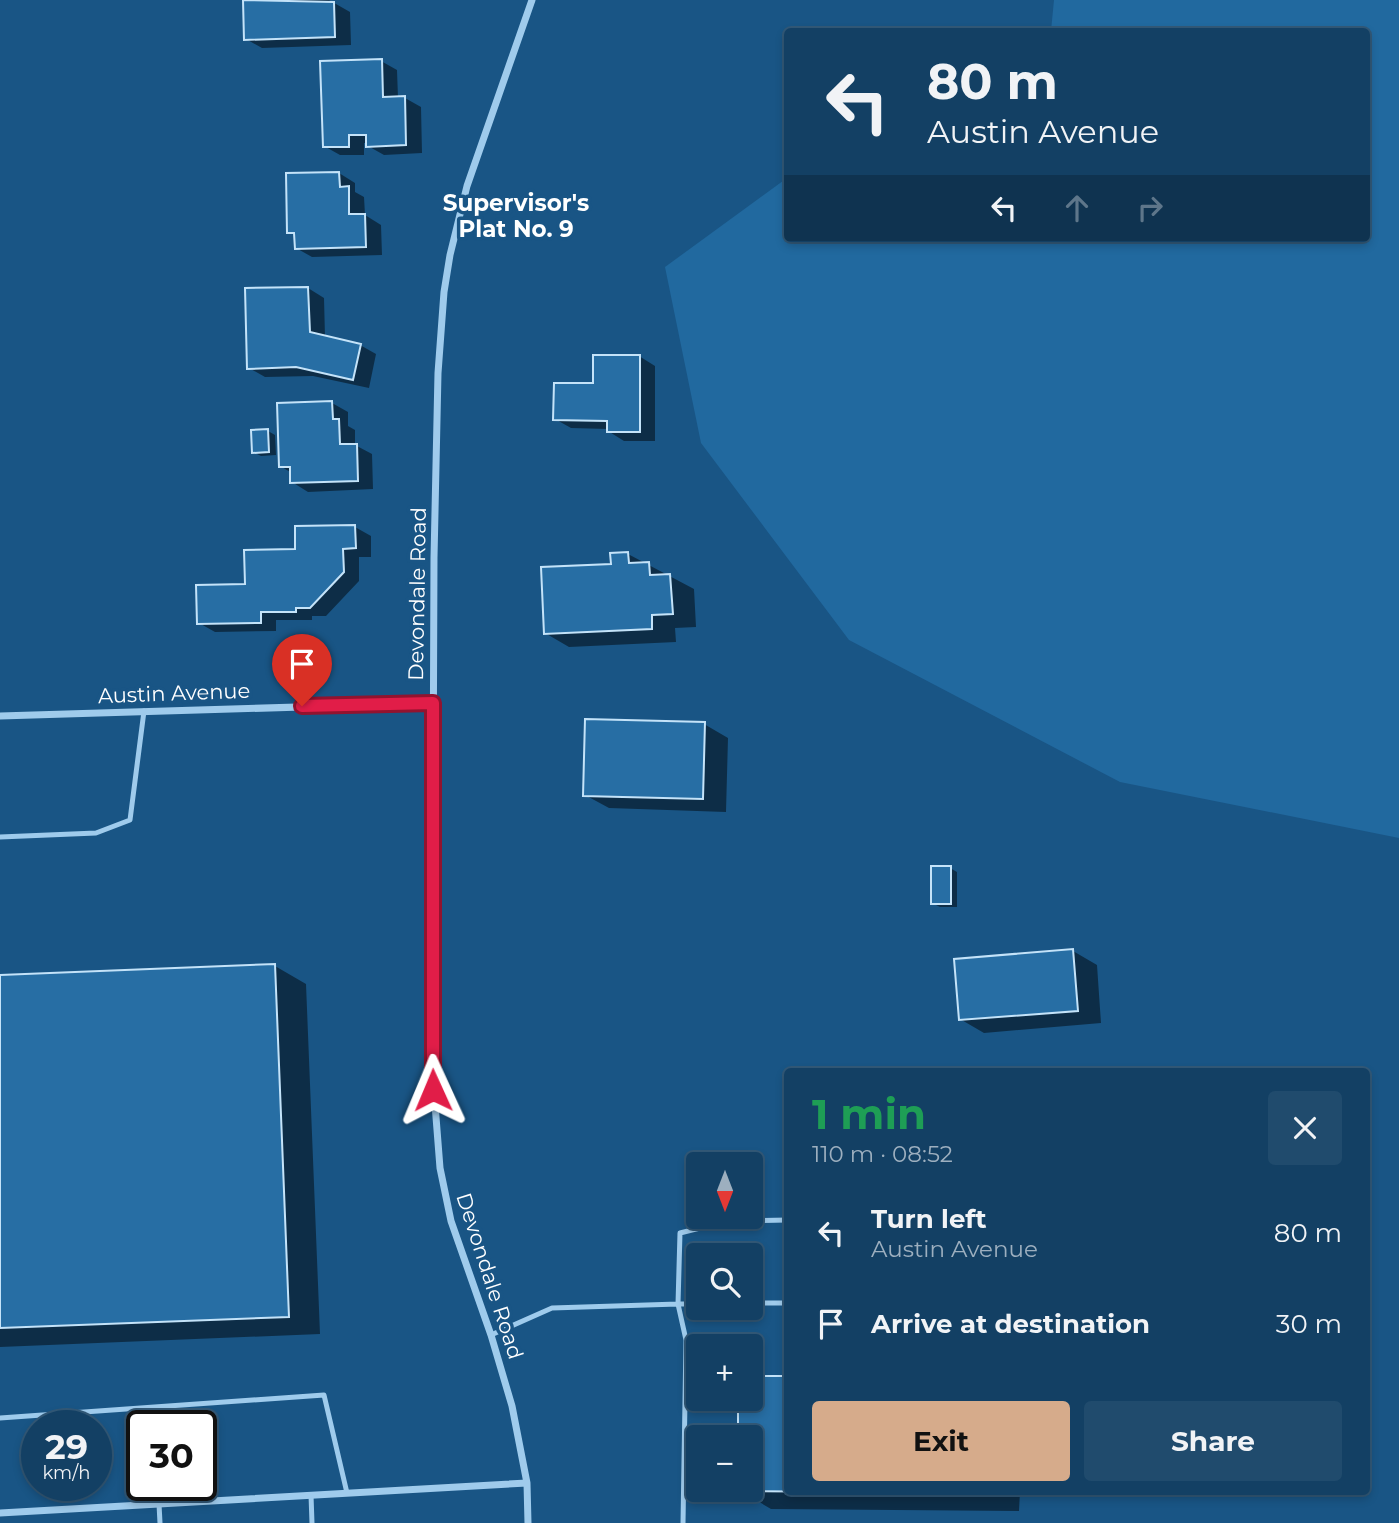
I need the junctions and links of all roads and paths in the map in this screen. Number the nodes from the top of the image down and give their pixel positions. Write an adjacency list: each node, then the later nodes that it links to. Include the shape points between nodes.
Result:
1 (532, 0): 2 (street, Devondale Road, via 467,186 444,292 436,440)
2 (433, 703): 3 (street, Austin Avenue); 11 (street, Devondale Road, via 434,1114 451,1221)
3 (144, 710): 4 (street, Austin Avenue); 5 (lane, via 130,820 96,833)
4 (0, 716)
5 (0, 837)
6 (784, 1220): 9 (lane, via 728,1221 680,1233)
7 (763, 1303): 8 (lane)
8 (784, 1303)
9 (678, 1304): 10 (lane); 11 (lane, via 552,1308); 21 (lane, via 686,1340)
10 (686, 1304)
11 (492, 1335): 13 (street, Devondale Road)
12 (0, 1419): 14 (lane, via 324,1395)
13 (527, 1483): 14 (street); 20 (street, Devondale Road)
14 (346, 1493): 15 (street)
15 (311, 1495): 16 (street); 19 (lane)
16 (159, 1504): 17 (street); 18 (lane)
17 (0, 1513)
18 (160, 1523)
19 (312, 1523)
20 (528, 1523)
21 (683, 1523)

